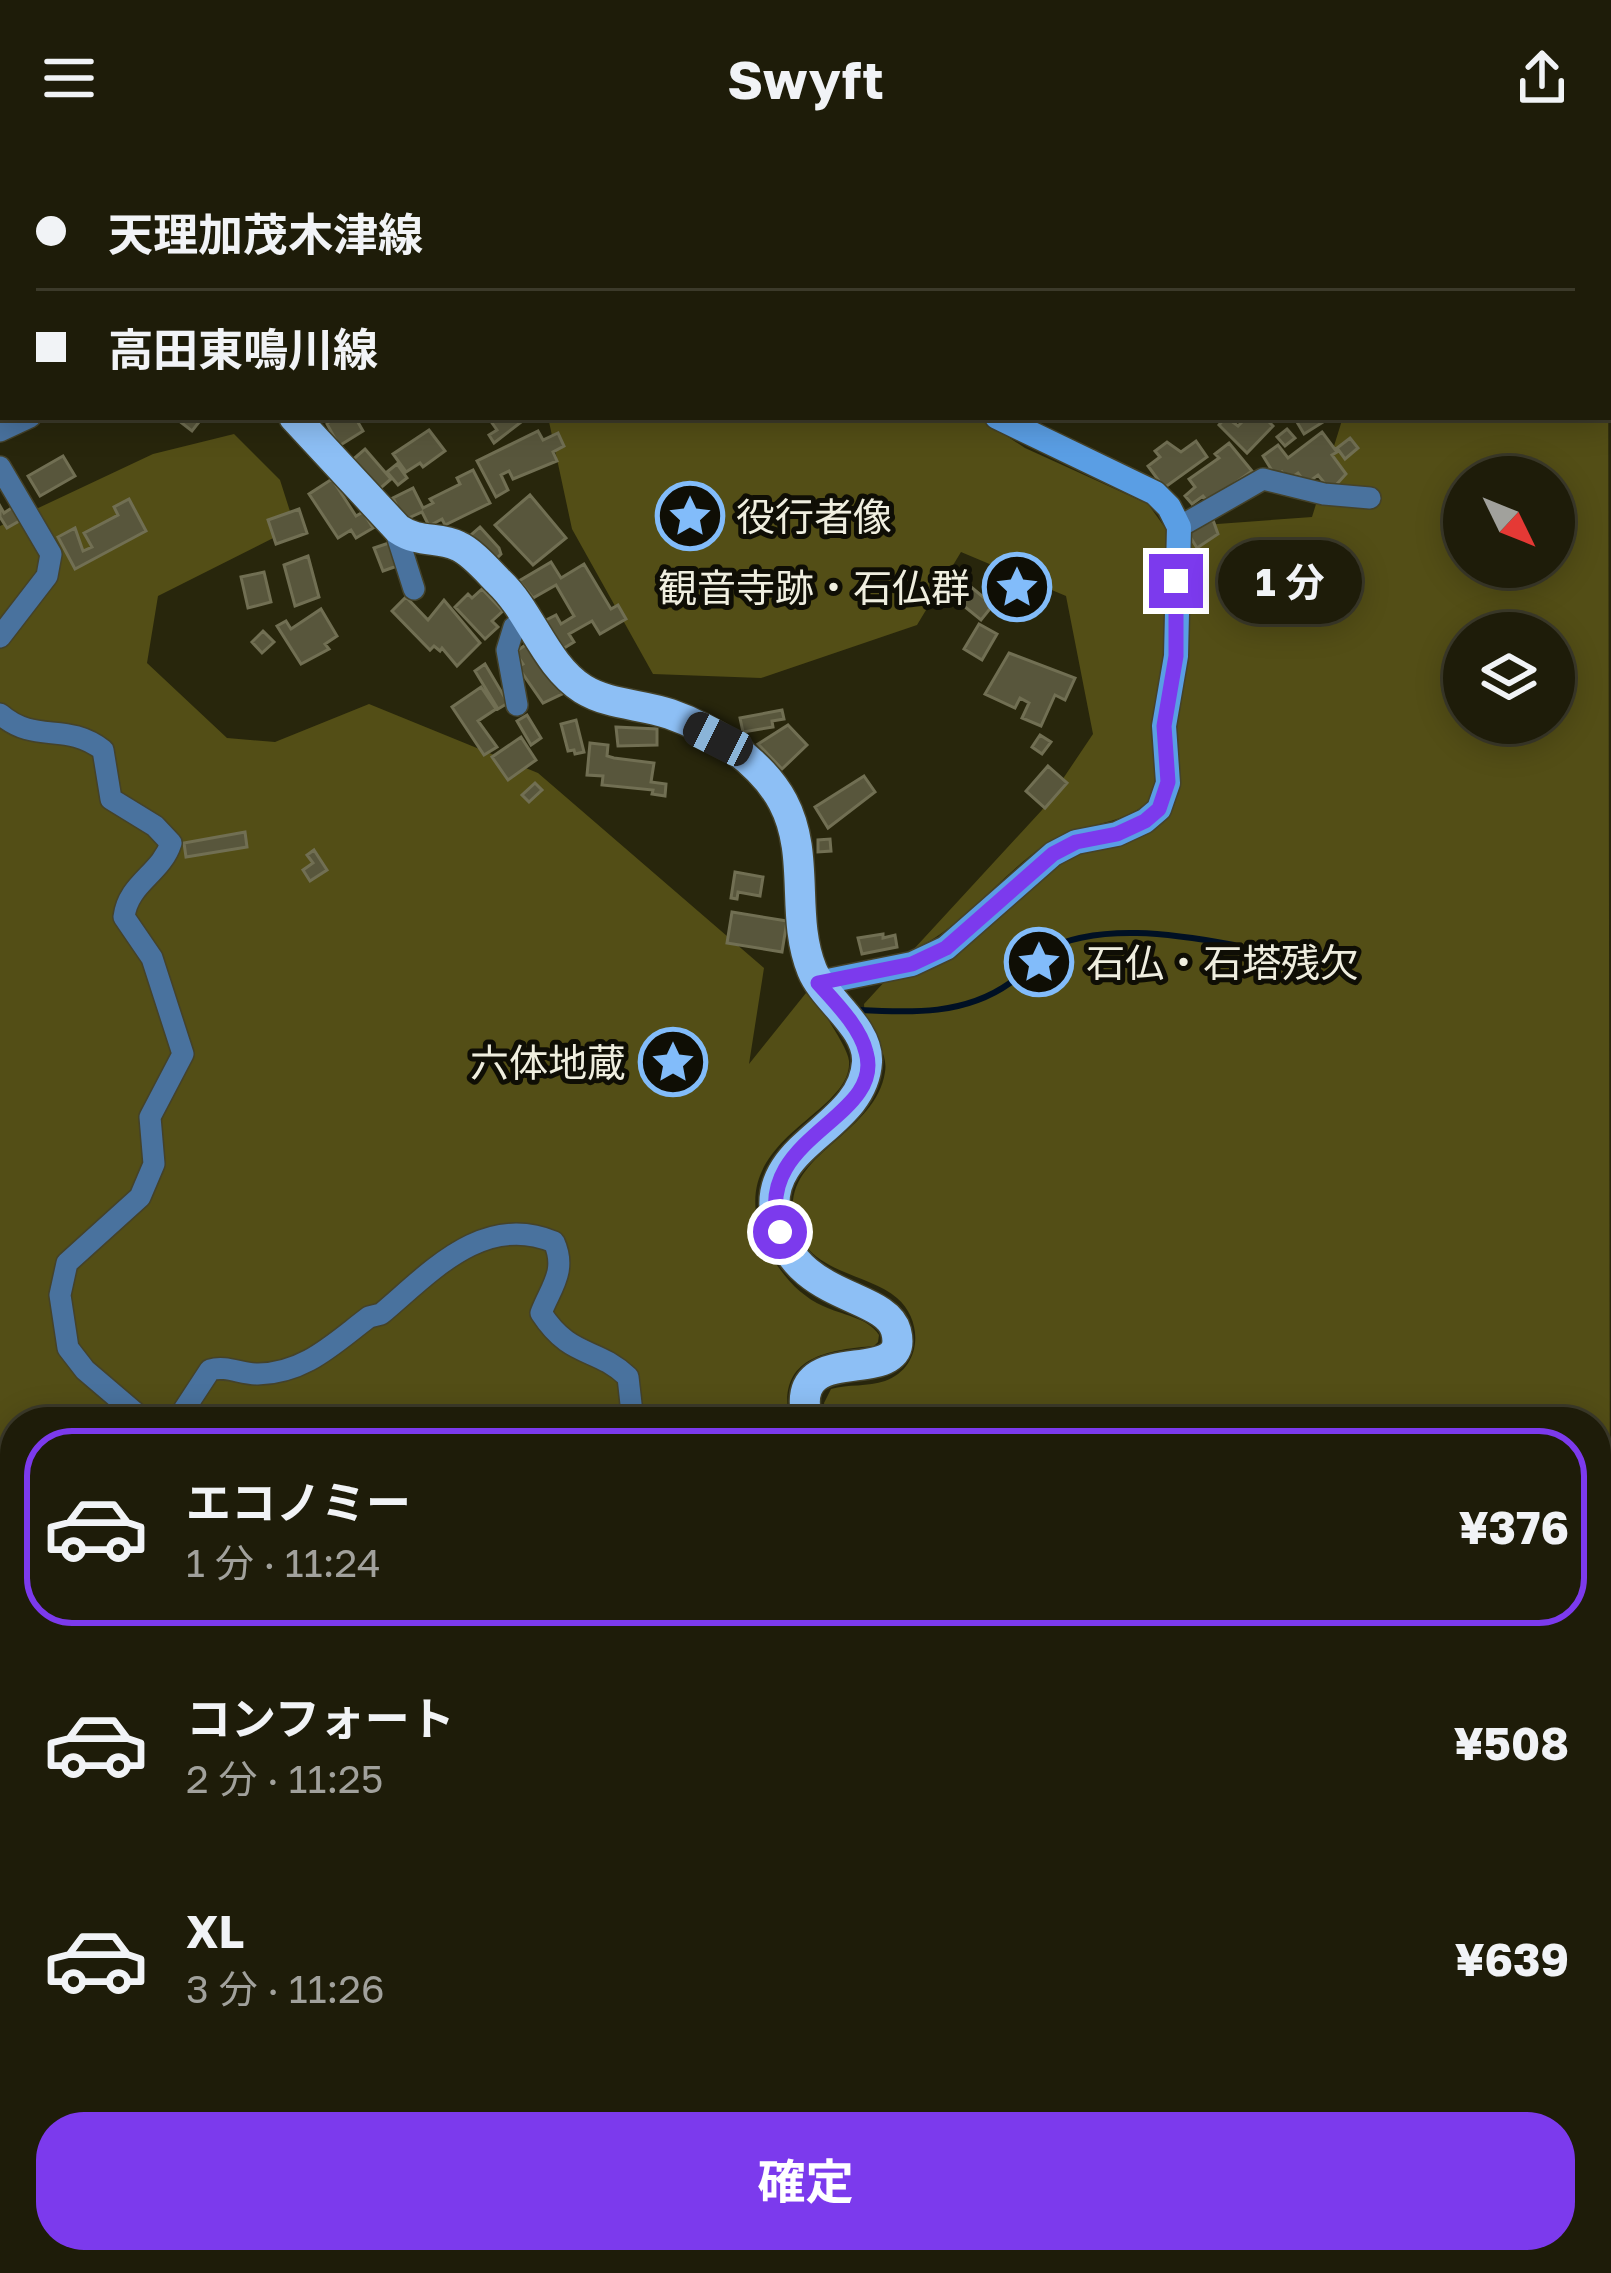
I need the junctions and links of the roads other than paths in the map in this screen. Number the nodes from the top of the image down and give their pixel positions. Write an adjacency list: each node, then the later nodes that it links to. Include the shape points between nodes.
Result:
1 (297, 420): 5 (main road)
2 (1003, 420): 6 (main road, via 1155,494)
3 (0, 467): 9 (street, via 51,554 47,577)
4 (1370, 498): 6 (street, via 1264,478)
5 (394, 526): 7 (street); 8 (main road, via 413,539 458,545)
6 (1179, 527): 12 (main road, via 1176,656 1164,726 1168,782 1159,809 1117,834 1053,854 946,948 912,964)
7 (414, 589)
8 (530, 617): 10 (street, via 514,627 507,650); 12 (main road, via 581,688 671,714 718,739 780,797 795,829 803,943)
9 (0, 637)
10 (517, 705)
11 (0, 714): 13 (street, via 28,733 86,737 103,750 111,799 171,843 126,900 124,917 152,958 184,1054 150,1117 154,1164 140,1198 68,1263 59,1307 68,1348)
12 (818, 983): 16 (main road, via 859,1035 866,1072 854,1098 786,1163 776,1220 802,1268 833,1292 879,1309 897,1336 880,1363 828,1369 812,1381)
13 (128, 1407)
14 (186, 1407): 15 (street, via 210,1370 280,1374 304,1366 457,1248 529,1233 554,1242 561,1264 541,1313 564,1343 628,1377)
15 (631, 1407)
16 (805, 1407)

